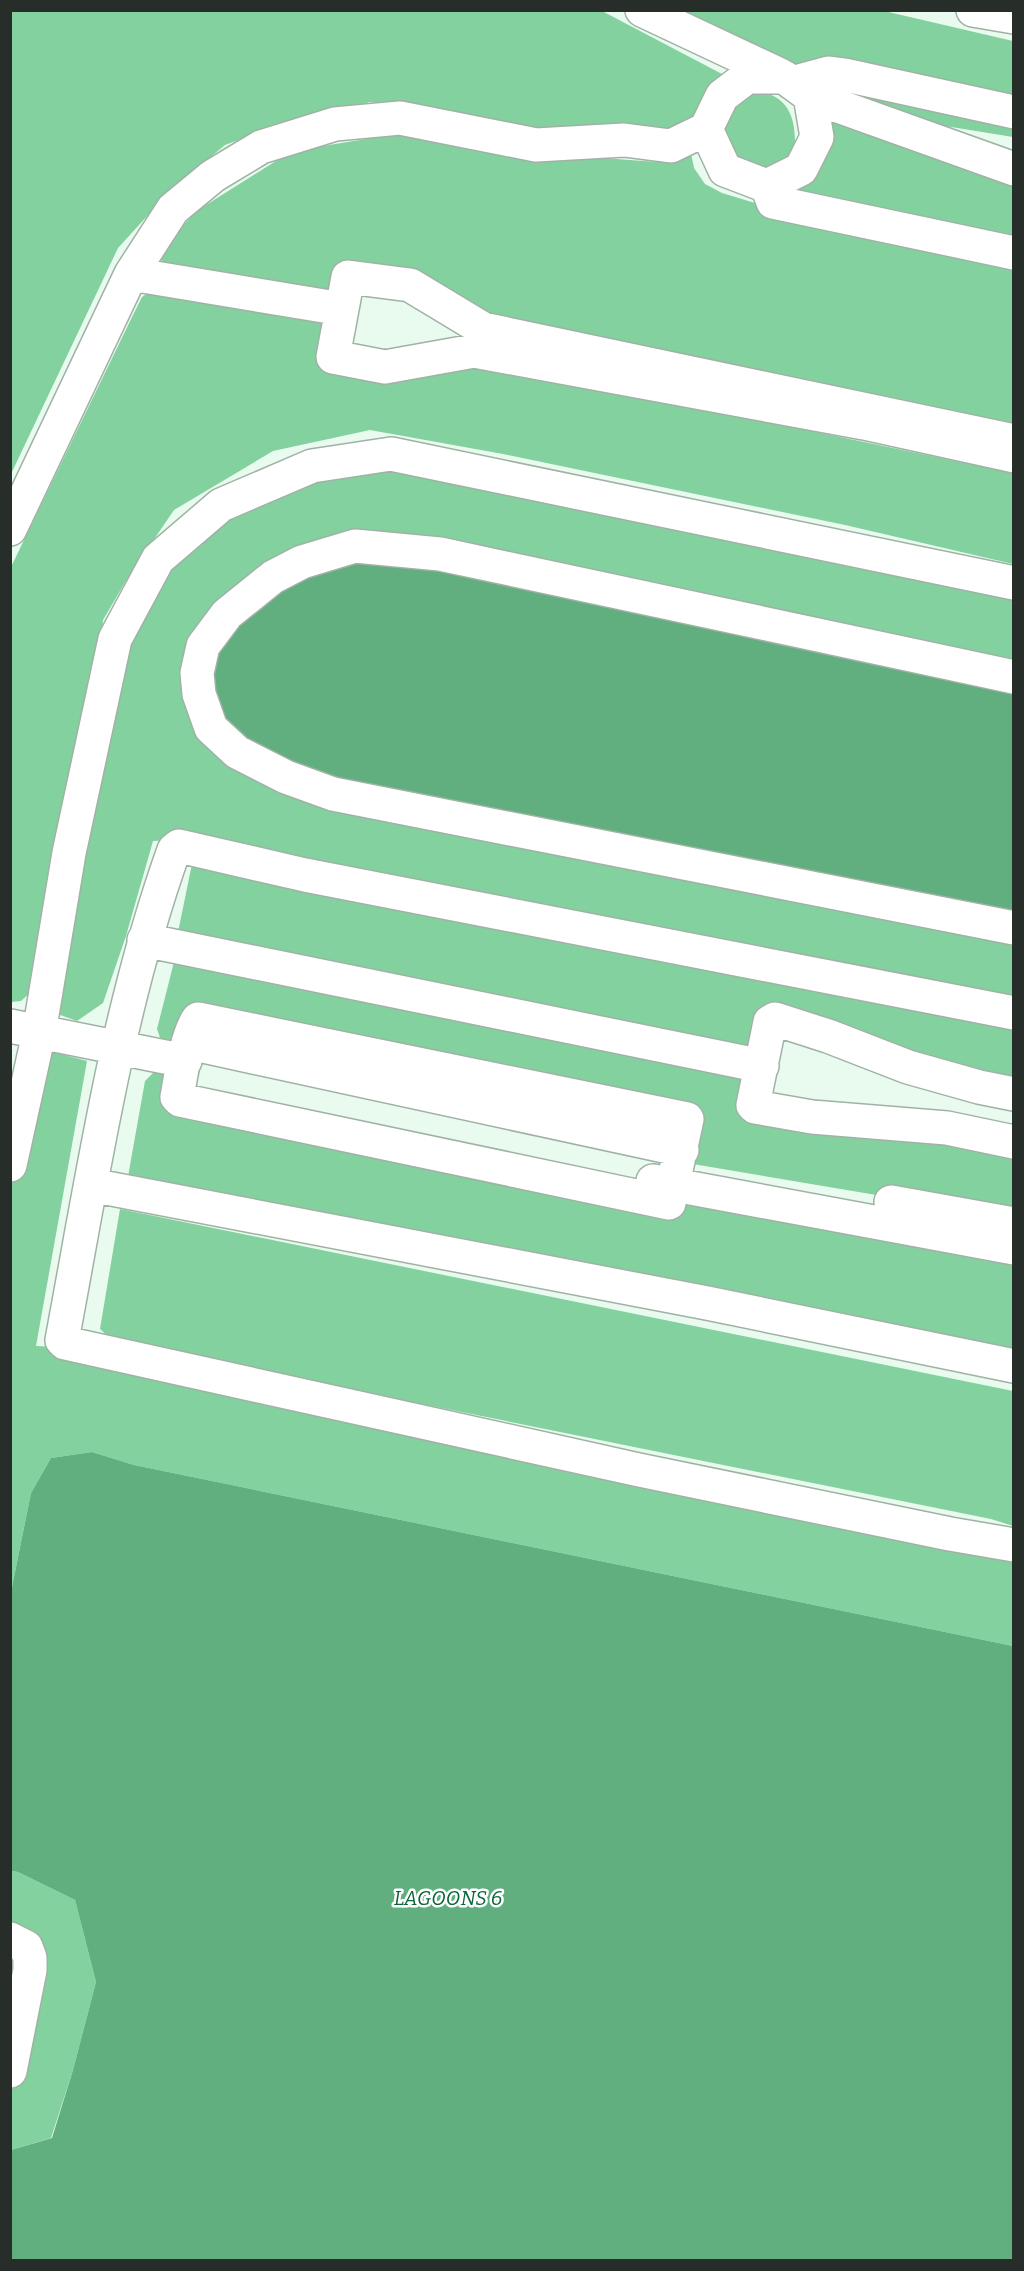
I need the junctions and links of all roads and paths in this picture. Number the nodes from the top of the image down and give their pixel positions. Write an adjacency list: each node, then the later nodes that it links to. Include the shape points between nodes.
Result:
1 (642, 10): 4 (street)
2 (973, 10): 3 (street)
3 (1014, 17)
4 (796, 85): 5 (street, via 829,74 845,75); 6 (street, via 747,77 722,96); 7 (street); 8 (street, via 817,136 801,169)
5 (1014, 112)
6 (706, 129): 8 (street, via 725,170); 10 (street, via 671,146 624,140 536,145 400,118 335,124 261,147 213,176 173,209)
7 (1014, 169)
8 (767, 186): 9 (street, via 773,202)
9 (1014, 253)
10 (130, 274): 11 (street); 14 (street)
11 (342, 309): 12 (street, via 348,277 410,285 483,329); 13 (street, via 333,357 385,367 474,351 864,423)
12 (1014, 441)
13 (1014, 456)
14 (10, 530)
15 (1014, 583): 20 (street, via 391,454 312,466 221,505 158,559 115,639 69,853)
16 (1014, 677): 17 (street, via 440,554 355,546 302,562 273,578 227,614 203,646 197,673 199,694 211,728 237,752 286,777 333,794)
17 (1014, 928)
18 (144, 940): 19 (street, via 174,850 185,845 304,875); 21 (street); 23 (street)
19 (1014, 1013)
20 (25, 1030): 21 (street); 28 (street)
21 (117, 1049): 22 (street); 30 (street)
22 (185, 1061): 25 (street); 29 (street, via 177,1097 180,1100 669,1203); 29 (street, via 196,1021 200,1020 687,1119)
23 (762, 1066): 24 (street, via 770,1022 775,1019 908,1067); 26 (street, via 754,1107 812,1117 947,1128)
24 (1014, 1094)
25 (329, 1112)
26 (1014, 1142)
27 (499, 1149): 29 (street)
28 (10, 1165)
29 (677, 1166): 31 (street); 32 (street)
30 (92, 1185): 33 (street); 34 (street, via 63,1342 639,1470)
31 (1014, 1224)
32 (1014, 1248)
33 (1014, 1366)
34 (1014, 1545)
35 (10, 1939): 36 (street, via 26,1947 30,1958)
36 (10, 2071)

